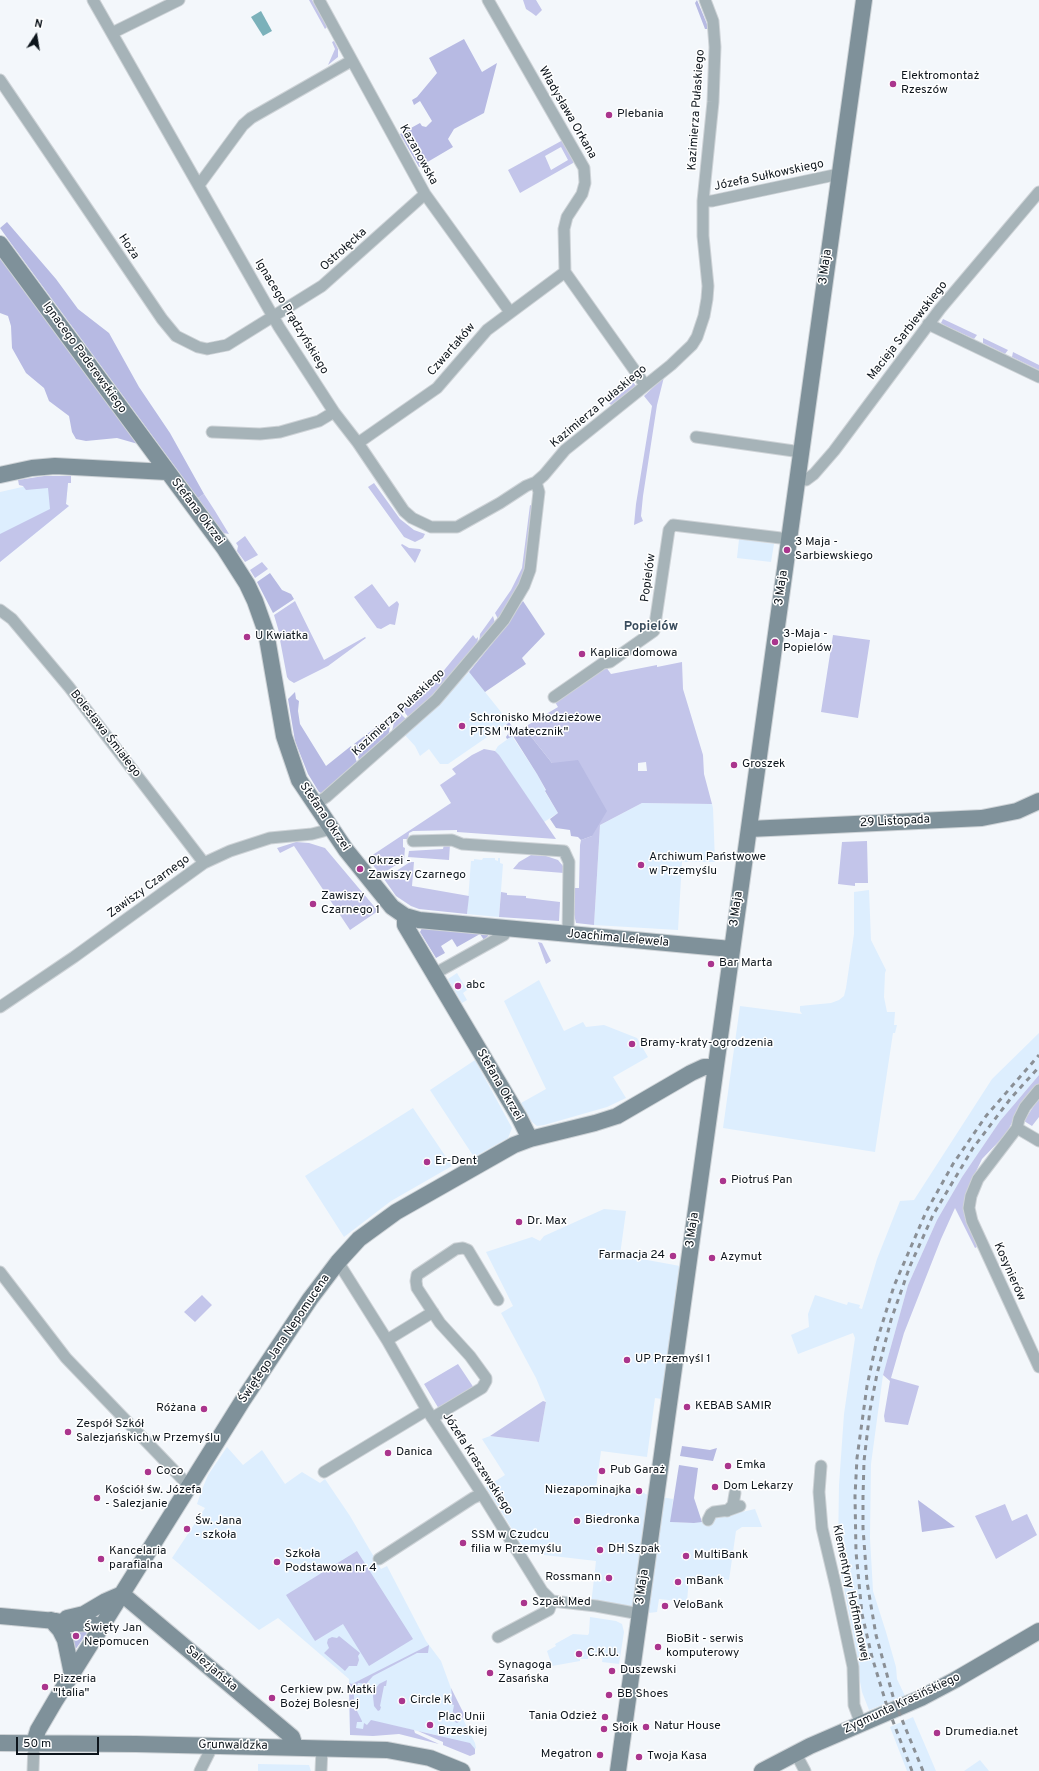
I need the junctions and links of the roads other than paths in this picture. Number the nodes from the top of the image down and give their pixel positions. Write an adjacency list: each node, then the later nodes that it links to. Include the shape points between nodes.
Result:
1 (93, 0): 7 (street, Ignacego Prądzyńskiego)
2 (178, 0): 7 (street)
3 (319, 0): 8 (street, Kazanowska)
4 (488, 0): 16 (street, Władysława Orkana, via 584,168 582,194 567,218 564,229)
5 (705, 0): 14 (street, Kazimierza Pułaskiego, via 713,21 715,47 713,102)
6 (864, 0): 10 (street, 3 Maja)
7 (112, 33): 11 (street, Ignacego Prądzyńskiego)
8 (351, 60): 11 (street, via 251,118 243,125); 13 (street, Kazanowska)
9 (0, 80): 18 (street, Hoża, via 176,336 198,347 216,348 227,345)
10 (839, 174): 14 (street, Józefa Sułkowskiego); 26 (street, 3 Maja)
11 (199, 185): 18 (street, Ignacego Prądzyńskiego)
12 (1039, 192): 19 (street, Macieja Sarbiewskiego)
13 (425, 194): 17 (street, Kazanowska); 18 (street, Ostrołęcka, via 322,286)
14 (703, 201): 21 (street, Kazimierza Pułaskiego, via 703,236 708,286 701,327 697,337 685,352)
15 (0, 244): 27 (street, Ignacego Paderewskiego)
16 (565, 272): 17 (street, Czwartaków); 21 (street)
17 (510, 312): 25 (street, Czwartaków, via 487,330 437,388)
18 (274, 317): 22 (street, Ignacego Prądzyńskiego)
19 (928, 324): 20 (street); 29 (street, Macieja Sarbiewskiego, via 834,451 806,480)
20 (1039, 377)
21 (645, 385): 30 (street, Kazimierza Pułaskiego, via 565,450)
22 (334, 412): 23 (street, via 319,421 280,432); 25 (street, Ignacego Prądzyńskiego)
23 (212, 432)
24 (696, 437): 26 (street)
25 (358, 443): 30 (street, Ignacego Prądzyńskiego, via 404,511 431,527 457,527)
26 (801, 452): 29 (street, 3 Maja)
27 (167, 472): 28 (street, via 55,466); 35 (street, Stefana Okrzei, via 227,554 255,601 267,638 284,736 299,780)
28 (0, 475)
29 (797, 478): 31 (street, 3 Maja)
30 (536, 482): 35 (street, Kazimierza Pułaskiego, via 539,492 530,570 521,593 504,620 436,700 326,797)
31 (789, 539): 33 (street, Popielów, via 673,525 669,530 654,631); 37 (street, 3 Maja)
32 (0, 610): 39 (street, Bolesława Śmiałego, via 12,619 69,687)
33 (554, 697)
34 (1039, 801): 37 (street, 29 Listopada, via 1017,811 982,818)
35 (314, 804): 36 (street, Stefana Okrzei)
36 (331, 829): 39 (street, Zawiszy Czarnego, via 312,834 270,838 230,851); 40 (street, Stefana Okrzei, via 380,894)
37 (748, 829): 43 (street, 3 Maja)
38 (412, 840): 42 (street, via 452,840 462,844 564,851 569,862)
39 (204, 863): 45 (street, Zawiszy Czarnego)
40 (405, 916): 41 (street, Joachima Lelewela, via 419,920); 44 (street, Stefana Okrzei, via 405,925)
41 (506, 928): 42 (street, Joachima Lelewela); 44 (street, via 504,936)
42 (568, 935): 43 (street, Joachima Lelewela)
43 (731, 949): 46 (street, 3 Maja)
44 (434, 974): 49 (street, Stefana Okrzei)
45 (0, 1007)
46 (715, 1067): 49 (street, Świętego Jana Nepomucena, via 704,1067 691,1073 617,1116); 70 (street, 3 Maja)
47 (1039, 1090): 48 (street, via 1025,1106)
48 (1018, 1128): 50 (street); 56 (street, Kosynierów, via 978,1179 969,1208 972,1221)
49 (530, 1139): 51 (street, Świętego Jana Nepomucena, via 499,1153 396,1212 359,1239)
50 (1039, 1141)
51 (338, 1262): 55 (street, Józefa Kraszewskiego); 61 (street, Świętego Jana Nepomucena, via 310,1299)
52 (0, 1272): 61 (street, via 66,1358)
53 (498, 1300): 54 (street, via 468,1250 456,1249 417,1275 417,1288)
54 (433, 1312): 55 (street); 58 (street, via 470,1356 486,1381 482,1388)
55 (387, 1340): 58 (street, Józefa Kraszewskiego)
56 (1036, 1353): 57 (street, Kosynierów)
57 (1039, 1367)
58 (430, 1414): 60 (street); 63 (street, Józefa Kraszewskiego)
59 (821, 1466): 77 (street, Klementyny Hoffmanowej, via 819,1492 822,1528 853,1667 854,1705)
60 (324, 1472)
61 (189, 1486): 68 (street, Świętego Jana Nepomucena)
62 (735, 1493): 65 (street, via 733,1505)
63 (482, 1494): 67 (street); 69 (street, Józefa Kraszewskiego, via 542,1592)
64 (741, 1508): 65 (street)
65 (728, 1511): 66 (street, via 714,1512)
66 (708, 1520)
67 (378, 1559)
68 (122, 1594): 72 (street, via 84,1614); 73 (street, Świętego Jana Nepomucena); 81 (street, Salezjańska, via 292,1737)
69 (552, 1601): 70 (street); 75 (street, via 549,1610)
70 (640, 1614): 88 (street, 3 Maja)
71 (0, 1616): 72 (street)
72 (54, 1620): 73 (street, via 71,1624 88,1623); 76 (street, via 65,1640)
73 (101, 1628): 76 (street, Świętego Jana Nepomucena)
74 (1039, 1631): 77 (street, Zygmunta Krasińskiego, via 915,1701)
75 (498, 1637)
76 (72, 1674): 79 (street, Świętego Jana Nepomucena, via 35,1736)
77 (861, 1724): 83 (street, Zygmunta Krasińskiego)
78 (0, 1743): 79 (street, Grunwaldzka)
79 (34, 1743): 80 (street, Grunwaldzka); 84 (street)
80 (213, 1746): 81 (street, Grunwaldzka); 85 (street)
81 (295, 1747): 82 (street, Grunwaldzka)
82 (322, 1748): 86 (street); 87 (street, Grunwaldzka, via 400,1751 430,1758)
83 (796, 1754): 89 (street, Zygmunta Krasińskiego); 90 (street)
84 (33, 1771)
85 (200, 1771)
86 (321, 1771)
87 (462, 1771)
88 (618, 1771)
89 (762, 1771)
90 (805, 1771)

